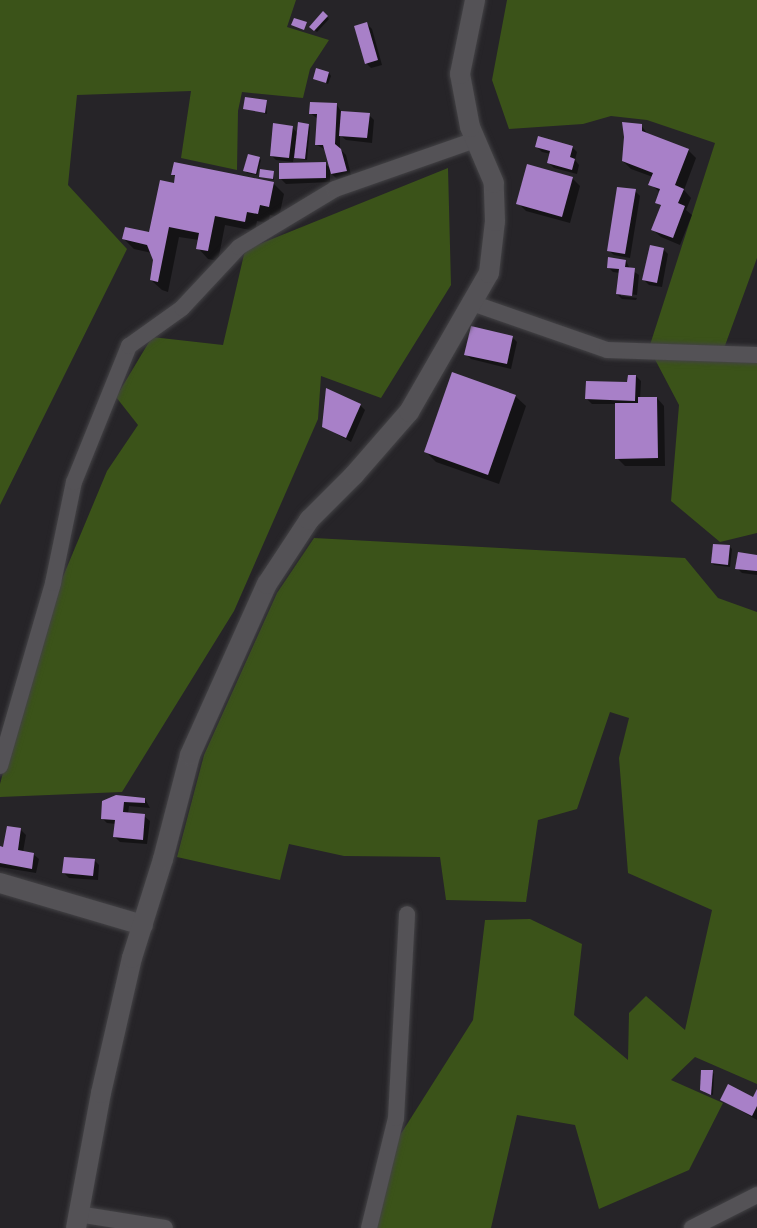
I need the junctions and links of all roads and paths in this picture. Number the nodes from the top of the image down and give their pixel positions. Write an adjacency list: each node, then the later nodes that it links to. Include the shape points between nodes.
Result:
1 (475, 0): 2 (street, via 460,74)
2 (475, 140): 3 (street, via 494,183 495,221 489,273); 5 (street, via 335,189 239,247 182,308 129,346 74,482 53,583)
3 (472, 303): 4 (street, via 607,350); 8 (street, via 409,412 309,520 267,585 190,755)
4 (757, 355)
5 (0, 766)
6 (0, 883): 8 (street)
7 (407, 914): 12 (street, via 396,1118)
8 (142, 925): 10 (street, via 101,1093)
9 (757, 1195): 13 (street)
10 (77, 1221): 11 (street)
11 (165, 1228)
12 (369, 1228)
13 (692, 1228)

